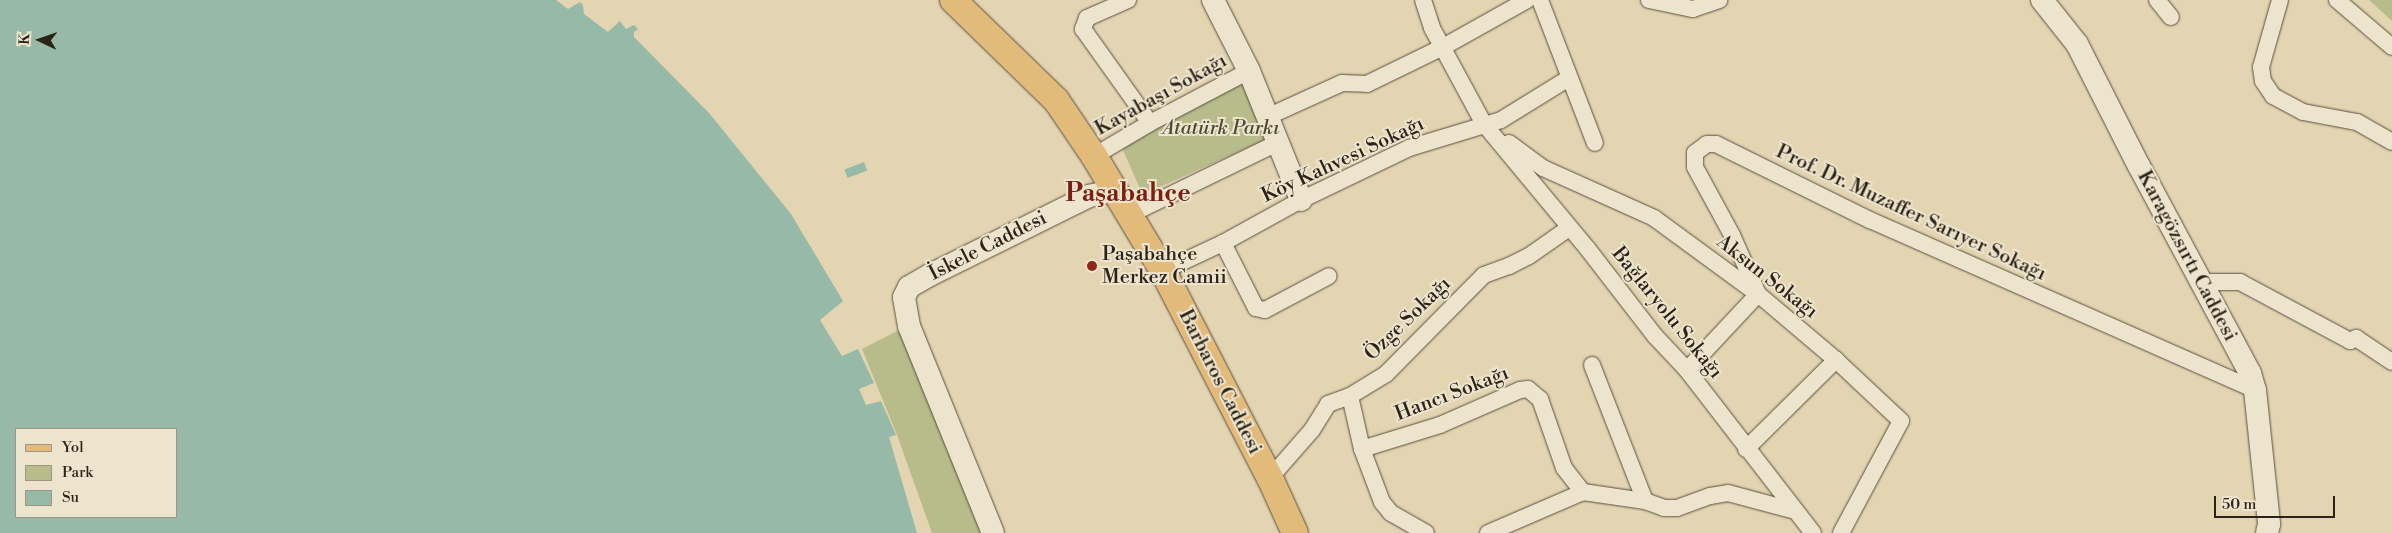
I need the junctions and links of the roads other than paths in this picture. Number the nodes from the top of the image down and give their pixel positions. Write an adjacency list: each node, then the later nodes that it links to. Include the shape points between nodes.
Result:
1 (953, 0): 24 (main road, Barbaros Caddesi, via 1056,100)
2 (1128, 0): 19 (street, via 1087,18 1083,29)
3 (1213, 0): 16 (main road)
4 (1423, 0): 14 (street, via 1432,28)
5 (1527, 0): 14 (street)
6 (1540, 0): 17 (street)
7 (1649, 0): 8 (street, via 1693,9)
8 (1720, 0)
9 (2042, 0): 32 (main road, Karagözsırtı Caddesi, via 2077,44)
10 (2157, 0): 13 (street)
11 (2280, 0): 21 (street, via 2261,67 2262,81 2273,96 2303,112 2357,122)
12 (2337, 0): 15 (street)
13 (2171, 17)
14 (1443, 47): 18 (street, via 1367,84 1342,83); 20 (street)
15 (2392, 47)
16 (1248, 71): 18 (main road); 19 (street, Kayabaşı Sokağı)
17 (1569, 78): 20 (street, Köy Kahvesi Sokağı, via 1501,120); 23 (street)
18 (1267, 117): 22 (main road)
19 (1150, 123): 24 (street, Kayabaşı Sokağı)
20 (1484, 124): 26 (street, Köy Kahvesi Sokağı, via 1409,148); 28 (street, Bağlaryolu Sokağı); 33 (street, Aksun Sokağı, via 1542,168 1654,218)
21 (2392, 142)
22 (1278, 143): 26 (main road); 27 (street)
23 (1595, 143)
24 (1094, 156): 25 (main road, Barbaros Caddesi)
25 (1115, 190): 27 (main road, Barbaros Caddesi); 46 (main road, İskele Caddesi, via 1090,196 909,287 904,297 908,326)
26 (1301, 200): 29 (street, Köy Kahvesi Sokağı)
27 (1131, 214): 30 (main road, Barbaros Caddesi)
28 (1569, 228): 37 (street, Bağlaryolu Sokağı, via 1655,336); 39 (street, Özge Sokağı, via 1529,256 1484,275 1386,374)
29 (1223, 243): 30 (street, Köy Kahvesi Sokağı); 31 (street, via 1256,308 1265,310)
30 (1163, 271): 42 (main road, Barbaros Caddesi)
31 (1330, 276)
32 (2200, 282): 35 (street, via 2240,282 2350,341 2356,338); 38 (main road, Karagözsırtı Caddesi, via 2250,373)
33 (1758, 294): 34 (street, Aksun Sokağı); 37 (street); 38 (street, Prof. Dr. Muzaffer Sarıyer Sokağı, via 1732,235 1695,167 1695,153 1707,144 1716,144 1870,220)
34 (1836, 360): 41 (street); 51 (street, Aksun Sokağı, via 1900,421)
35 (2392, 362)
36 (1592, 365): 44 (street)
37 (1687, 370): 41 (street, Bağlaryolu Sokağı)
38 (2255, 390): 52 (main road, Karagözsırtı Caddesi, via 2269,524)
39 (1350, 396): 40 (street); 42 (street, Özge Sokağı, via 1328,404 1312,430)
40 (1362, 449): 43 (street, Hancı Sokağı, via 1440,424 1528,389 1540,399 1564,468); 48 (street, via 1382,502 1391,512)
41 (1746, 449): 45 (street, Bağlaryolu Sokağı)
42 (1270, 478): 47 (main road, Barbaros Caddesi)
43 (1583, 492): 44 (street); 49 (street)
44 (1645, 501): 45 (street, via 1664,508 1677,508 1728,493)
45 (1795, 511): 50 (street, Bağlaryolu Sokağı)
46 (993, 533)
47 (1294, 533)
48 (1426, 533)
49 (1488, 533)
50 (1812, 533)
51 (1841, 533)
52 (2267, 533)

